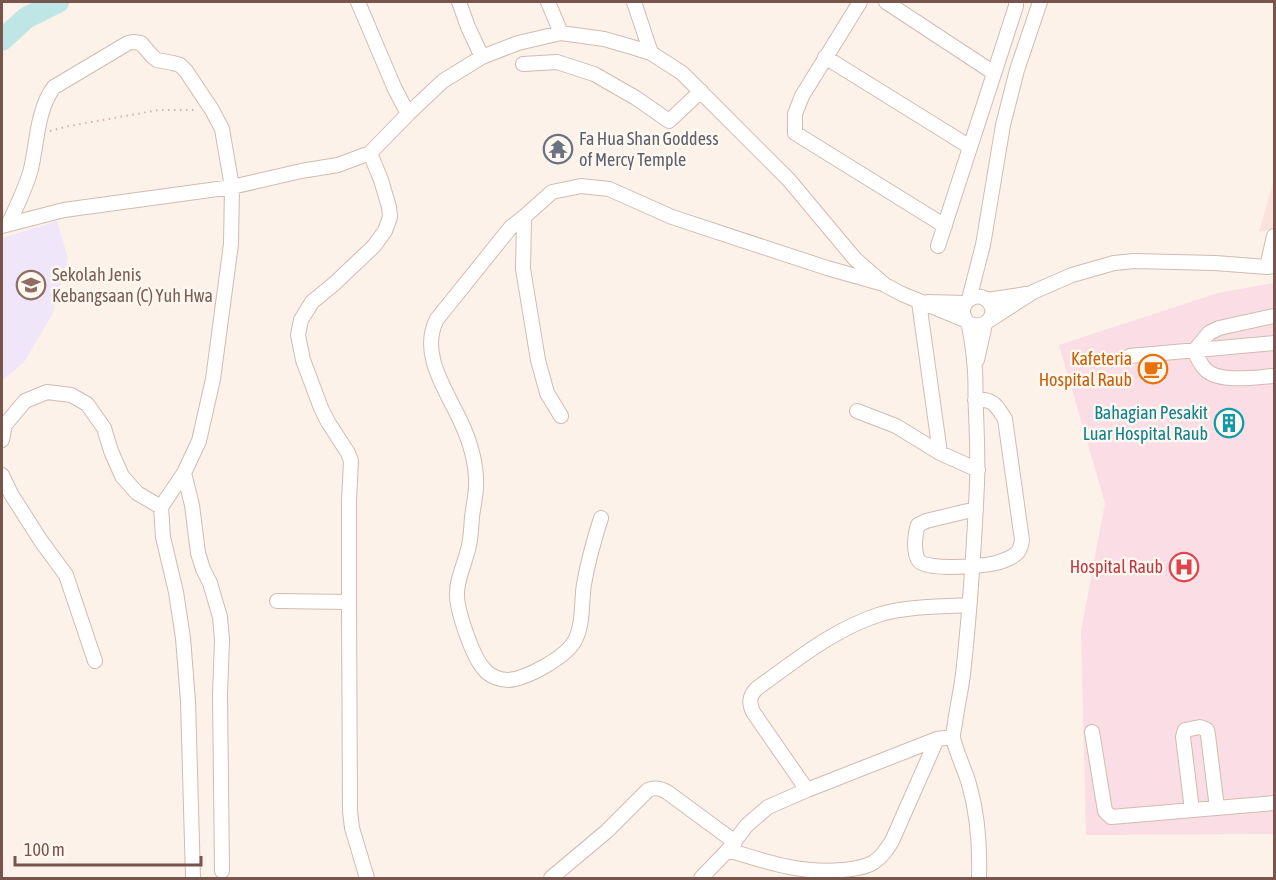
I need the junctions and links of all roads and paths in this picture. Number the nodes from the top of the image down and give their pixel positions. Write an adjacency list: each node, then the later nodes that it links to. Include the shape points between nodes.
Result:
1 (358, 2): 17 (street)
2 (459, 2): 11 (street)
3 (548, 2): 9 (street)
4 (634, 2): 10 (street)
5 (860, 2): 12 (street)
6 (886, 2): 14 (street)
7 (1016, 2): 14 (street)
8 (1040, 2): 19 (street)
9 (561, 33): 10 (street, via 604,39); 11 (street)
10 (651, 53): 15 (street)
11 (482, 57): 17 (street, via 443,81)
12 (825, 57): 21 (street); 26 (street, via 802,96 795,114 795,133)
13 (523, 64): 15 (street, via 557,62 594,74 669,121)
14 (994, 73): 18 (street)
15 (701, 91): 30 (street, via 789,180 855,259)
16 (212, 110): 20 (path, via 159,110); 20 (street, via 186,70 157,60 141,43 133,42 54,87 48,94); 23 (street, via 222,129)
17 (408, 114): 22 (street)
18 (980, 116): 19 (street); 21 (street)
19 (1003, 124): 32 (street)
20 (38, 134): 25 (street, via 30,172)
21 (970, 147): 26 (street)
22 (370, 153): 23 (street, via 338,165); 55 (street, via 389,207 385,231 374,246 312,302 301,320 298,335 321,408 351,461)
23 (232, 187): 25 (street, via 64,210); 48 (street, via 231,244 213,379 199,441)
24 (524, 217): 30 (street, via 552,192 580,186 609,189 672,217); 44 (street, via 523,269 538,360 547,393); 52 (street, via 511,226 437,319 430,351 476,462 471,538 457,598 476,656 488,673 508,680 520,678 567,651 575,641 589,558)
25 (5, 224)
26 (945, 226): 28 (street)
27 (1275, 237): 29 (street)
28 (938, 246)
29 (1271, 267): 31 (street, via 1114,263)
30 (885, 285): 33 (street)
31 (1033, 292): 32 (street); 36 (street)
32 (976, 300): 33 (street); 35 (street, via 963,312); 36 (street, via 992,308)
33 (919, 302): 35 (street); 46 (street)
34 (1275, 316): 38 (street, via 1219,328 1209,333)
35 (967, 322): 36 (street, via 976,326); 40 (street)
36 (986, 323): 40 (street)
37 (1275, 344): 38 (street)
38 (1194, 351): 39 (street); 41 (street, via 1204,369 1211,373 1234,378)
39 (1130, 356)
40 (975, 371): 42 (street)
41 (1275, 376)
42 (975, 400): 47 (street); 53 (street, via 988,400 1005,418 1022,540 1020,549 1010,557)
43 (857, 411): 46 (street, via 896,426)
44 (561, 416)
45 (2, 440): 50 (street, via 5,425 25,401 47,392 71,395 87,404 104,428 122,476 137,493)
46 (940, 453): 47 (street)
47 (978, 470): 51 (street)
48 (184, 473): 50 (street); 66 (street, via 198,553 220,617)
49 (2, 474): 57 (street, via 11,494 66,575)
50 (161, 507): 67 (street, via 183,638)
51 (976, 509): 53 (street); 53 (street, via 926,521 915,532 920,562 928,566)
52 (601, 518)
53 (973, 566): 56 (street)
54 (277, 601): 55 (street)
55 (349, 602): 68 (street, via 350,811)
56 (969, 605): 59 (street); 61 (street, via 879,615 825,640 756,689 750,698 753,712)
57 (95, 661)
58 (1092, 732): 64 (street, via 1107,815)
59 (953, 736): 60 (street); 71 (street, via 977,822)
60 (937, 739): 61 (street); 65 (street, via 892,841 876,862 853,869 807,870 787,867)
61 (807, 790): 65 (street, via 768,807)
62 (1275, 803): 63 (street)
63 (1217, 808): 64 (street); 64 (street, via 1207,730 1200,727 1185,730 1183,737)
64 (1192, 810)
65 (731, 846): 69 (street, via 667,792 652,789); 70 (street)
66 (222, 871)
67 (193, 879)
68 (367, 879)
69 (551, 879)
70 (701, 879)
71 (979, 879)

